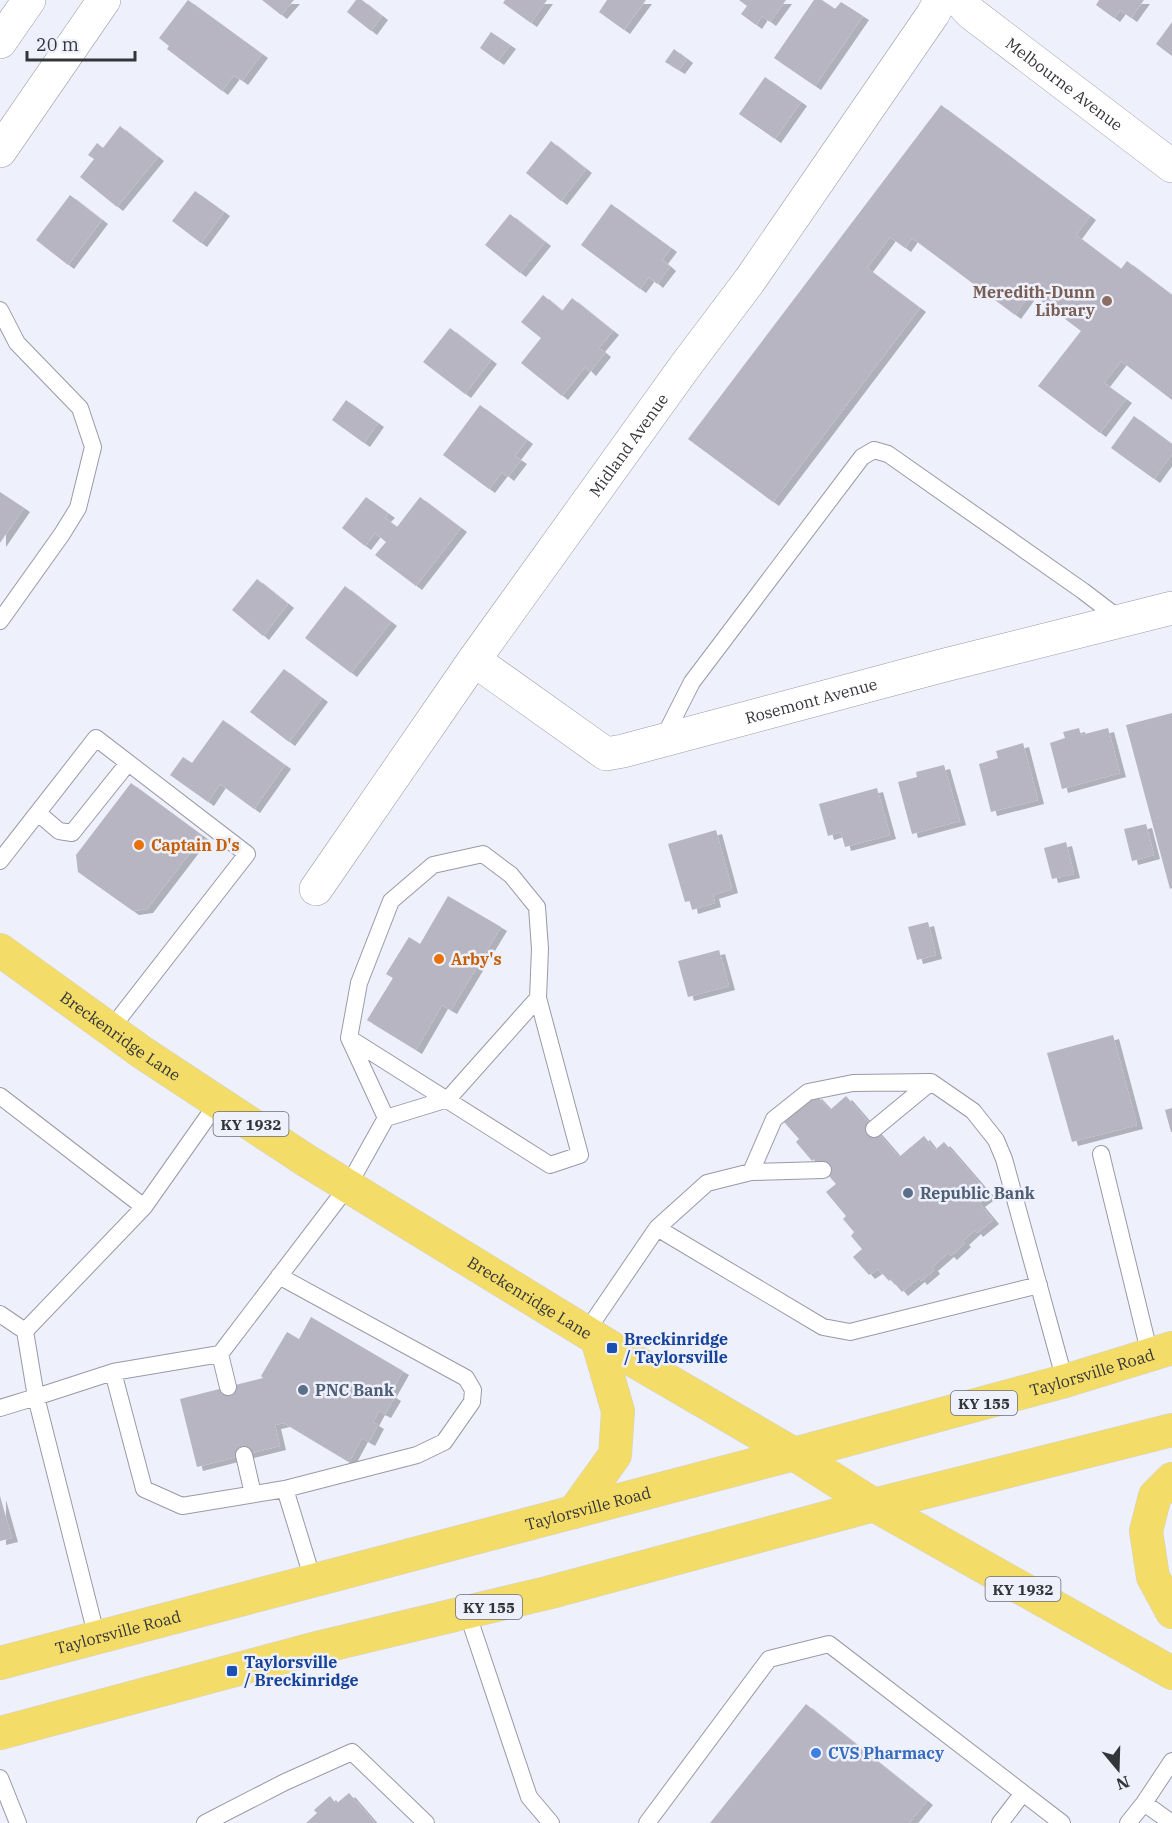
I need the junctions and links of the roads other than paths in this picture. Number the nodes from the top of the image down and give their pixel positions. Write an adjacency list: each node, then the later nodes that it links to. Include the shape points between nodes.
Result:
1 (29, 0): 5 (street)
2 (104, 0): 6 (street)
3 (940, 0): 12 (street, Midland Avenue, via 750,280)
4 (959, 0): 7 (street, Melbourne Avenue)
5 (0, 42)
6 (0, 151)
7 (1172, 166)
8 (0, 310): 11 (lane, via 17,343 80,408 93,447 78,507)
9 (1172, 608): 10 (street, Rosemont Avenue)
10 (1120, 620): 13 (street, Rosemont Avenue); 13 (lane, via 888,454 874,450 862,457 692,682)
11 (0, 621)
12 (474, 660): 13 (street, Rosemont Avenue, via 606,754); 17 (street, Midland Avenue)
13 (662, 741)
14 (128, 763): 15 (lane, via 72,833 59,831); 15 (lane, via 96,738); 20 (lane, via 247,854)
15 (38, 813): 16 (lane)
16 (0, 861)
17 (316, 889)
18 (0, 950): 20 (main road, Breckenridge Lane / KY 1932)
19 (538, 998): 21 (lane, via 537,908 511,874 483,854 432,865 391,901 359,983); 24 (lane); 24 (lane, via 580,1155 550,1165)
20 (110, 1030): 25 (main road, Breckenridge Lane / KY 1932)
21 (349, 1038): 24 (lane); 26 (lane)
22 (931, 1083): 27 (lane); 30 (lane, via 853,1083 808,1092 774,1119); 35 (lane, via 973,1111 996,1140)
23 (0, 1096): 32 (lane)
24 (448, 1099): 26 (lane)
25 (218, 1102): 31 (main road, Breckenridge Lane / KY 1932); 32 (lane)
26 (386, 1118): 31 (lane)
27 (874, 1129)
28 (1101, 1154): 39 (lane)
29 (823, 1170): 30 (lane)
30 (751, 1172): 33 (lane, via 707,1183)
31 (348, 1186): 34 (lane); 38 (main road, Breckenridge Lane / KY 1932)
32 (144, 1207): 37 (lane)
33 (657, 1228): 35 (lane, via 823,1327 850,1332); 38 (lane)
34 (279, 1276): 40 (lane); 50 (lane, via 466,1378 473,1390 472,1402 444,1442 417,1455)
35 (1039, 1285): 42 (lane)
36 (0, 1314): 37 (lane)
37 (25, 1330): 44 (lane)
38 (592, 1335): 47 (main road, Breckenridge Lane / KY 1932); 53 (main road, via 618,1411 615,1455)
39 (1161, 1351): 42 (main road, Taylorsville Road / KY 155)
40 (220, 1354): 41 (lane); 43 (lane)
41 (113, 1372): 44 (lane); 51 (lane, via 144,1489 182,1506)
42 (1065, 1381): 47 (main road, Taylorsville Road / KY 155)
43 (228, 1387)
44 (36, 1397): 45 (lane); 57 (lane)
45 (0, 1408)
46 (1172, 1430): 52 (main road, KY 155)
47 (794, 1454): 52 (main road, Breckenridge Lane / KY 1932); 53 (main road, Taylorsville Road / KY 155)
48 (244, 1455): 51 (lane)
49 (1172, 1479): 56 (main road, via 1155,1496 1146,1531 1153,1577)
50 (285, 1489): 51 (lane); 54 (lane)
51 (253, 1494)
52 (874, 1505): 55 (main road, KY 155); 59 (main road, Breckenridge Lane / KY 1932)
53 (574, 1512): 54 (main road, Taylorsville Road / KY 155)
54 (313, 1580): 57 (main road, Taylorsville Road / KY 155)
55 (467, 1612): 60 (main road, KY 155); 68 (lane, via 529,1797)
56 (1172, 1612)
57 (97, 1638): 58 (main road, Taylorsville Road / KY 155)
58 (0, 1663)
59 (1172, 1673)
60 (0, 1733)
61 (1172, 1761): 64 (lane)
62 (0, 1779): 65 (lane)
63 (1023, 1793): 69 (lane, via 829,1644 769,1659); 70 (lane); 71 (lane)
64 (1144, 1803): 72 (lane); 73 (lane)
65 (18, 1823)
66 (205, 1823): 67 (lane, via 352,1752)
67 (426, 1823)
68 (551, 1823)
69 (647, 1823)
70 (1000, 1823)
71 (1062, 1823)
72 (1128, 1823)
73 (1172, 1823)

